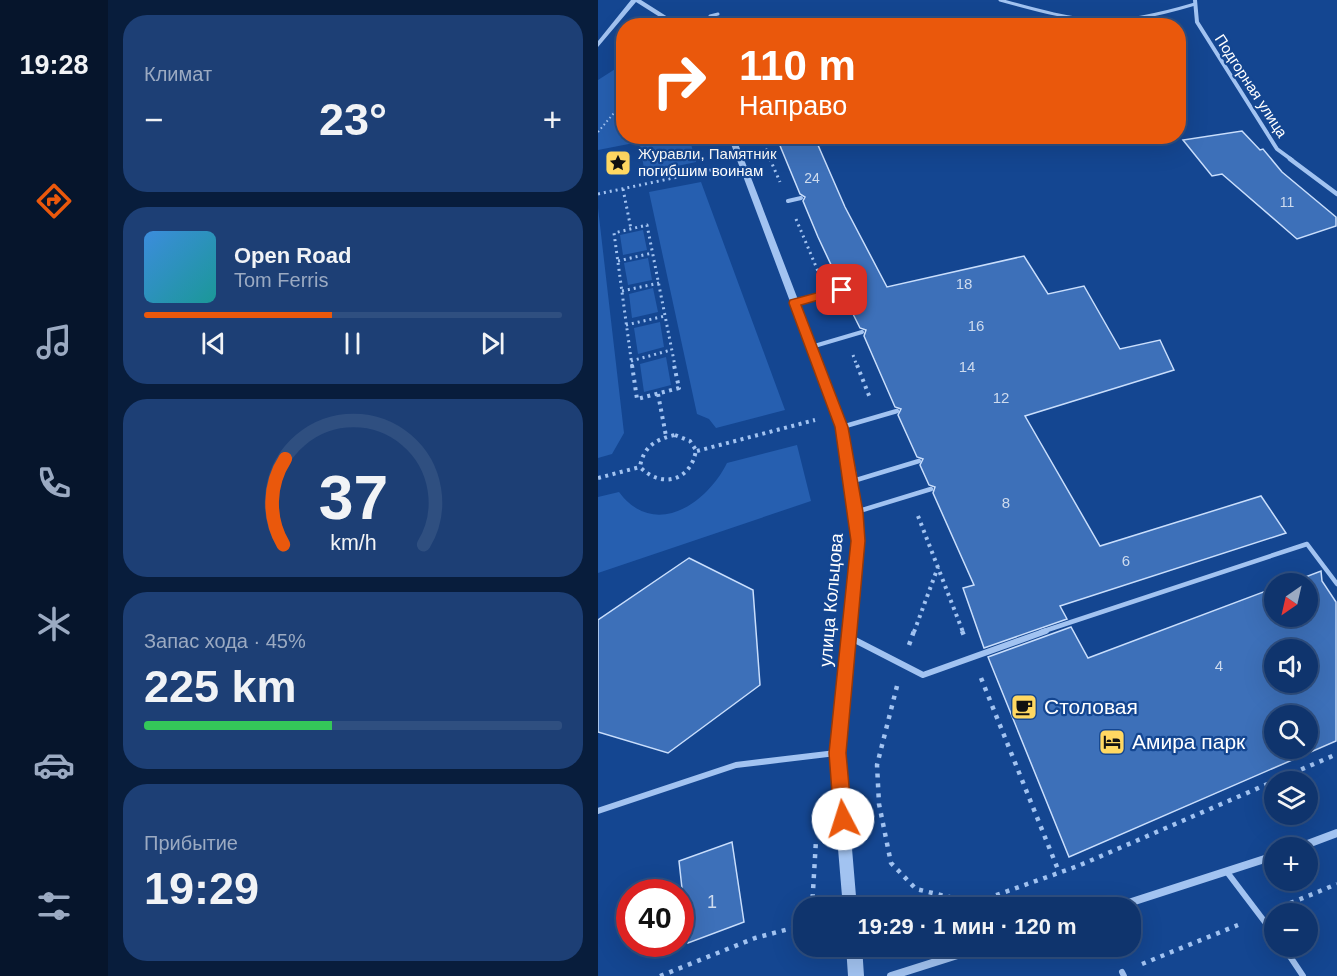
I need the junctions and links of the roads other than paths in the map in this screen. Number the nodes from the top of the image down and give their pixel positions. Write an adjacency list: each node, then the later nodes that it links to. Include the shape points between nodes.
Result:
1 (635, 0): 6 (street); 7 (street)
2 (1000, 0): 8 (lane)
3 (1195, 2): 9 (lane); 13 (street, Подгорная улица, via 1197,22 1278,149)
4 (718, 14): 5 (lane)
5 (710, 16)
6 (620, 18)
7 (665, 18)
8 (1067, 18)
9 (1149, 18)
10 (616, 23): 11 (street)
11 (598, 45)
12 (734, 144): 17 (street, улица Кольцова)
13 (1336, 194)
14 (801, 198): 15 (lane)
15 (788, 201)
16 (842, 290): 17 (lane)
17 (794, 303): 19 (street, улица Кольцова)
18 (862, 332): 19 (lane)
19 (811, 347): 21 (street, улица Кольцова)
20 (896, 411): 21 (lane)
21 (842, 427): 23 (street, улица Кольцова)
22 (919, 461): 23 (lane)
23 (853, 481): 25 (street, улица Кольцова)
24 (931, 489): 25 (lane)
25 (856, 512): 27 (street, улица Кольцова, via 858,541)
26 (1336, 584): 27 (lane, via 1307,544 923,675)
27 (848, 637): 28 (street, улица Кольцова)
28 (837, 753): 29 (lane, via 736,765); 34 (street, улица Кольцова)
29 (598, 811)
30 (1336, 833): 31 (street)
31 (1318, 840)
32 (1264, 859): 33 (street)
33 (1227, 872): 35 (street); 36 (lane)
34 (849, 897)
35 (1141, 899)
36 (1264, 920)
37 (855, 957): 40 (street)
38 (951, 957): 41 (street)
39 (1290, 957): 42 (lane)
40 (856, 976)
41 (891, 976)
42 (1303, 976)

